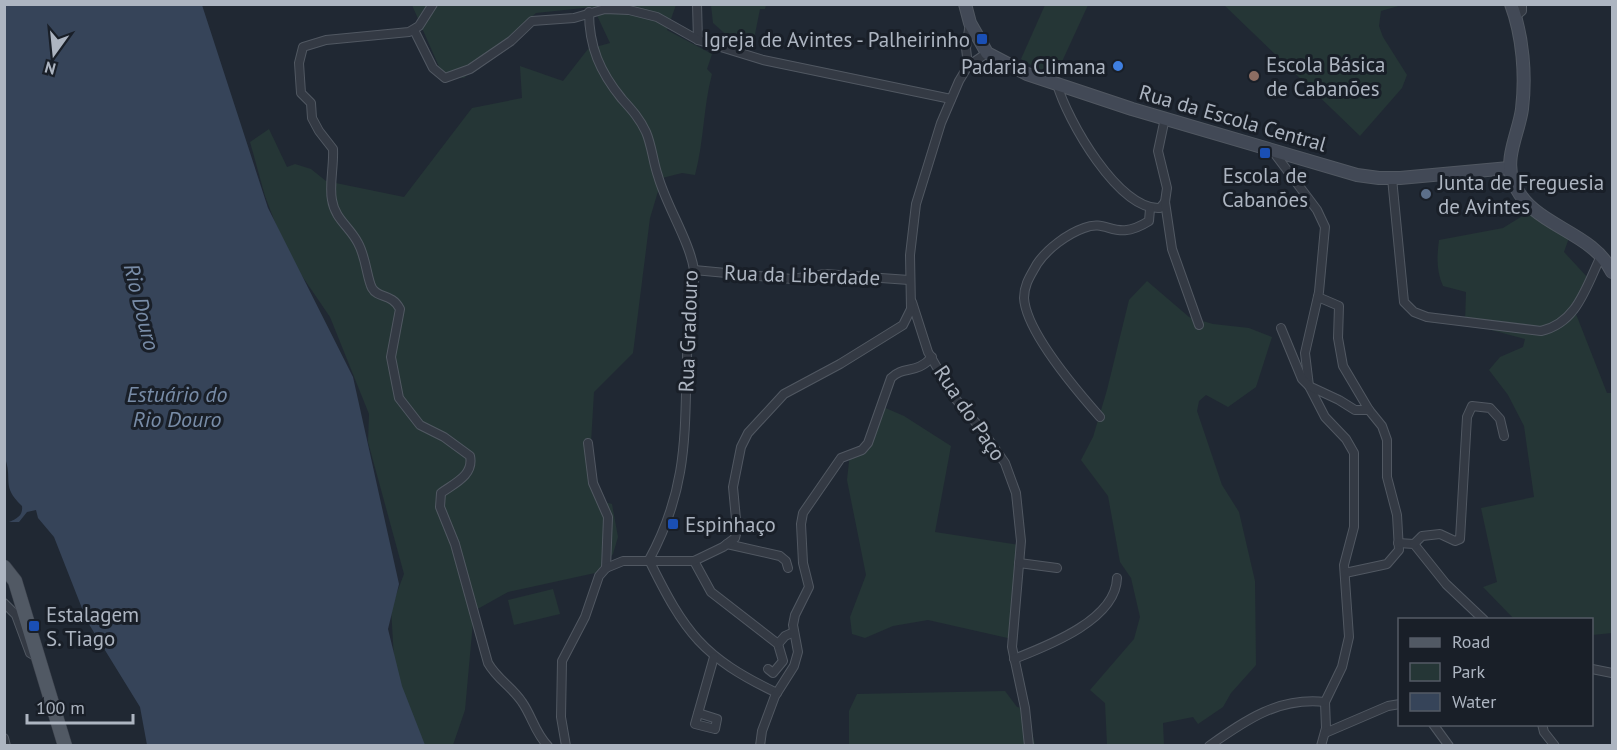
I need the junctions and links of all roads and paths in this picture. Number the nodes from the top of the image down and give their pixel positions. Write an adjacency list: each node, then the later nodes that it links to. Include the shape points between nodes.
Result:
1 (433, 4): 9 (street)
2 (583, 4): 7 (street)
3 (697, 4): 10 (street)
4 (965, 4): 8 (street)
5 (1522, 4): 6 (street, via 1522,11)
6 (1513, 10): 17 (street, via 1524,84)
7 (590, 12): 9 (street, via 574,18 532,21 470,69 446,78 433,68); 10 (street, via 629,10 657,17); 22 (street, Rua Gradouro, via 589,39 621,98 639,117 657,176)
8 (970, 23): 11 (street); 12 (street)
9 (414, 30): 66 (street, via 310,43 299,53 301,93 311,103 312,118 333,149 331,197 335,214 358,242 372,288 392,297 400,309 391,357 399,398 420,425 470,456 469,472 441,492 440,507 455,544 488,663 499,680 521,700 532,725)
10 (698, 40): 14 (street, via 763,60)
11 (987, 53): 12 (street); 13 (street, Rua da Escola Central, via 1027,74)
12 (968, 66): 14 (street, Rua do Paço)
13 (1057, 84): 15 (street, Rua da Escola Central); 20 (street, via 1063,106 1079,136 1102,168 1139,205)
14 (951, 99): 23 (street, Rua do Paço, via 916,204)
15 (1165, 118): 16 (street, Rua da Escola Central); 19 (street, via 1158,151 1167,188)
16 (1272, 150): 18 (street, Rua da Escola Central, via 1357,175); 24 (street, via 1317,210 1325,227)
17 (1510, 173): 18 (street, Rua da Escola Central, via 1495,169); 21 (street, via 1527,205 1573,233)
18 (1392, 178): 21 (street, via 1404,302 1427,317 1541,331 1556,328 1570,317)
19 (1165, 202): 20 (street, via 1160,208); 26 (street, via 1172,249)
20 (1150, 209): 31 (street, via 1149,221 1135,230 1085,227 1043,256 1026,282 1025,305 1038,334)
21 (1609, 263)
22 (694, 270): 23 (street, Rua da Liberdade, via 792,279 825,274); 37 (street, Rua Gradouro, via 683,467 662,536)
23 (909, 280): 25 (street, Rua do Paço)
24 (1318, 297): 29 (street, via 1305,353); 30 (street, via 1339,306 1338,338 1343,366)
25 (912, 302): 28 (street, Rua do Paço); 35 (street, via 903,325 784,394 748,433 733,487 737,530 735,538)
26 (1199, 326)
27 (1281, 328): 29 (street, via 1302,379)
28 (932, 357): 39 (street, Rua do Paço, via 954,397 1005,463 1021,522); 48 (street, via 920,369 897,372 891,378 868,443 862,450 841,458 803,513 803,563 809,587 795,615)
29 (1309, 386): 30 (street, via 1355,410); 44 (street, via 1325,417 1354,453 1354,527)
30 (1369, 410): 34 (street, via 1388,440 1387,477 1395,501)
31 (1100, 417)
32 (1504, 436): 36 (street, via 1500,419 1490,408 1472,406 1467,417 1460,539 1455,541 1440,534 1422,536)
33 (588, 443): 41 (street, via 593,483 608,517)
34 (1398, 543): 36 (street); 44 (street, via 1399,550 1387,564)
35 (727, 544): 38 (street); 42 (street, via 780,556)
36 (1414, 544): 47 (street, via 1446,584)
37 (649, 560): 38 (street); 41 (street, via 623,561); 50 (street, via 691,635)
38 (694, 561): 49 (street, via 711,592)
39 (1019, 563): 43 (street); 52 (street, Rua do Paço)
40 (4, 567): 51 (main road, via 15,581)
41 (606, 568): 67 (street, via 562,661 561,717)
42 (788, 568)
43 (1057, 568)
44 (1345, 573): 57 (street, via 1347,645 1342,667)
45 (1117, 578): 52 (street, via 1113,597 1081,628)
46 (4, 603): 51 (street, via 16,615 30,653)
47 (1482, 618)
48 (794, 632): 49 (street); 56 (street, via 798,651 794,666)
49 (778, 644): 53 (street, via 783,661 774,673)
50 (714, 657): 56 (street); 59 (street)
51 (38, 658): 65 (main road)
52 (1014, 659): 69 (street, Rua do Paço)
53 (768, 669)
54 (1593, 669): 55 (street)
55 (1612, 673)
56 (777, 693): 68 (street)
57 (1325, 702): 62 (street); 70 (street, via 1290,702 1269,709)
58 (1398, 704): 62 (street)
59 (698, 713)
60 (1434, 726): 72 (street)
61 (1542, 726): 73 (street)
62 (1325, 733): 71 (street)
63 (4, 738): 64 (street)
64 (6, 746)
65 (65, 746)
66 (548, 746)
67 (566, 746)
68 (760, 746)
69 (1029, 746)
70 (1209, 746)
71 (1321, 746)
72 (1449, 746)
73 (1555, 746)

